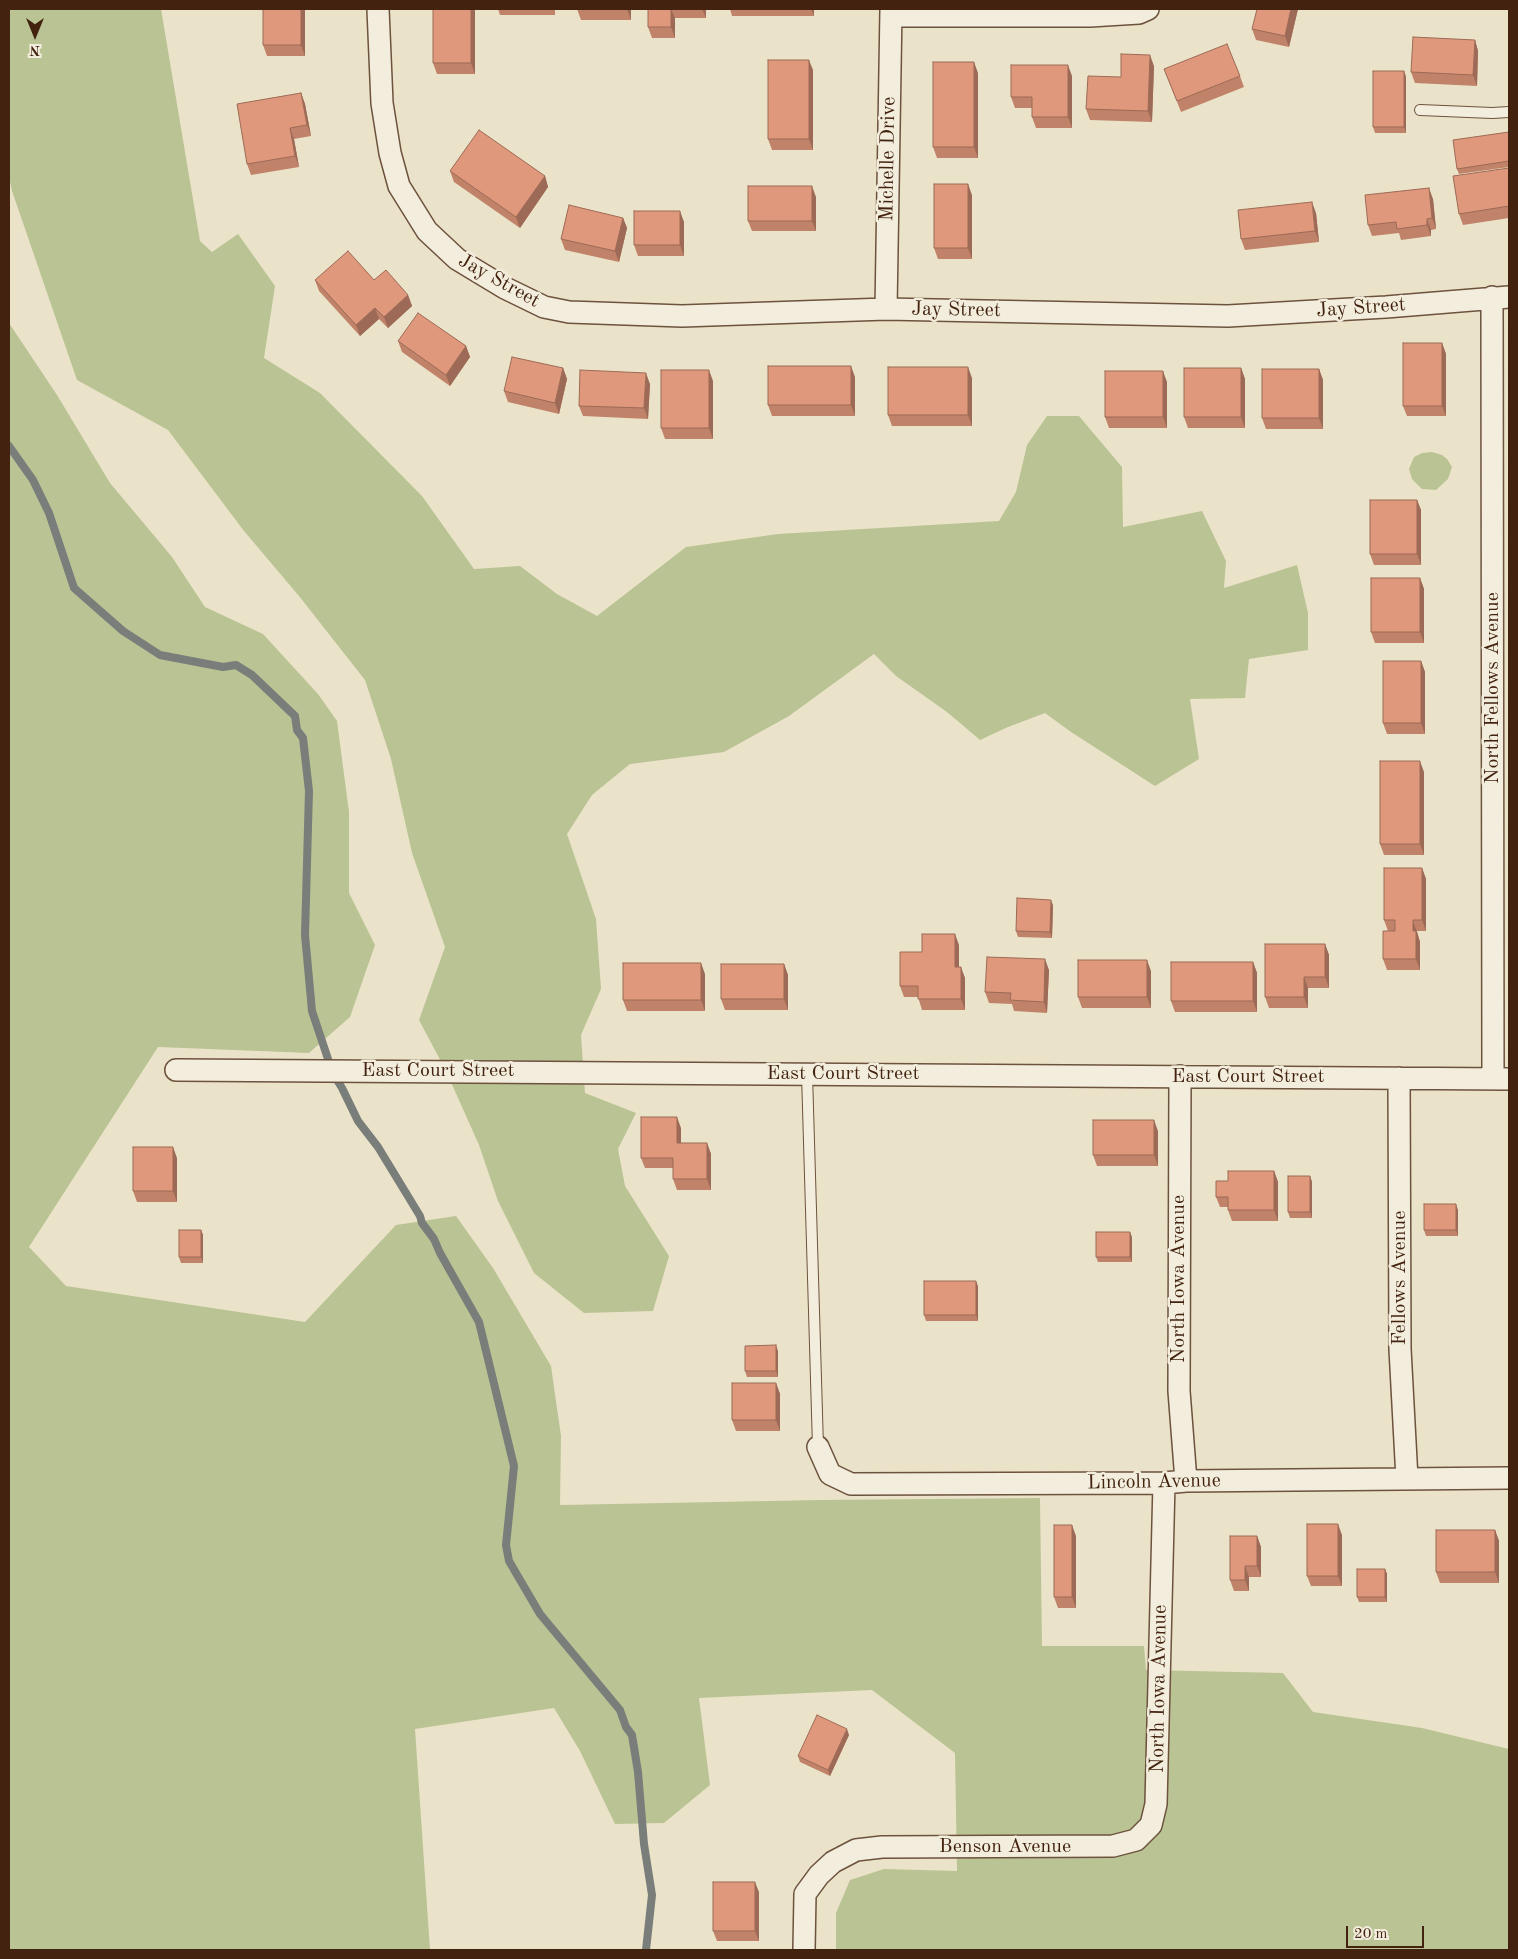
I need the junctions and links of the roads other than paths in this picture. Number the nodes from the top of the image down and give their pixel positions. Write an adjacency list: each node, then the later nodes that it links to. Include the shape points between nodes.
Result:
1 (378, 9): 7 (street, Jay Street, via 382,103 399,186 427,231 457,259 505,288 544,307 569,312 682,316)
2 (1148, 9): 3 (street, via 1139,13 1090,16)
3 (891, 13): 7 (street, Michelle Drive)
4 (1420, 110): 5 (lane)
5 (1509, 112)
6 (1501, 297): 7 (street, Jay Street, via 1228,316); 12 (street, North Fellows Avenue)
7 (886, 309)
8 (176, 1070): 9 (street, East Court Street)
9 (807, 1074): 10 (street, East Court Street); 13 (lane)
10 (1180, 1076): 11 (street, East Court Street); 16 (street, North Iowa Avenue, via 1179,1391)
11 (1399, 1078): 12 (street, East Court Street); 15 (street, Fellows Avenue, via 1400,1349)
12 (1501, 1079)
13 (818, 1447): 17 (street, Lincoln Avenue, via 830,1474 851,1484)
14 (1509, 1478): 15 (street, Lincoln Avenue)
15 (1407, 1479): 16 (street, Lincoln Avenue)
16 (1186, 1481): 17 (street, Lincoln Avenue)
17 (1164, 1484): 18 (street, North Iowa Avenue)
18 (1156, 1804): 19 (street, Benson Avenue, via 1151,1825 1136,1840 1113,1846 882,1847 856,1850 833,1862 805,1894)
19 (804, 1950)

